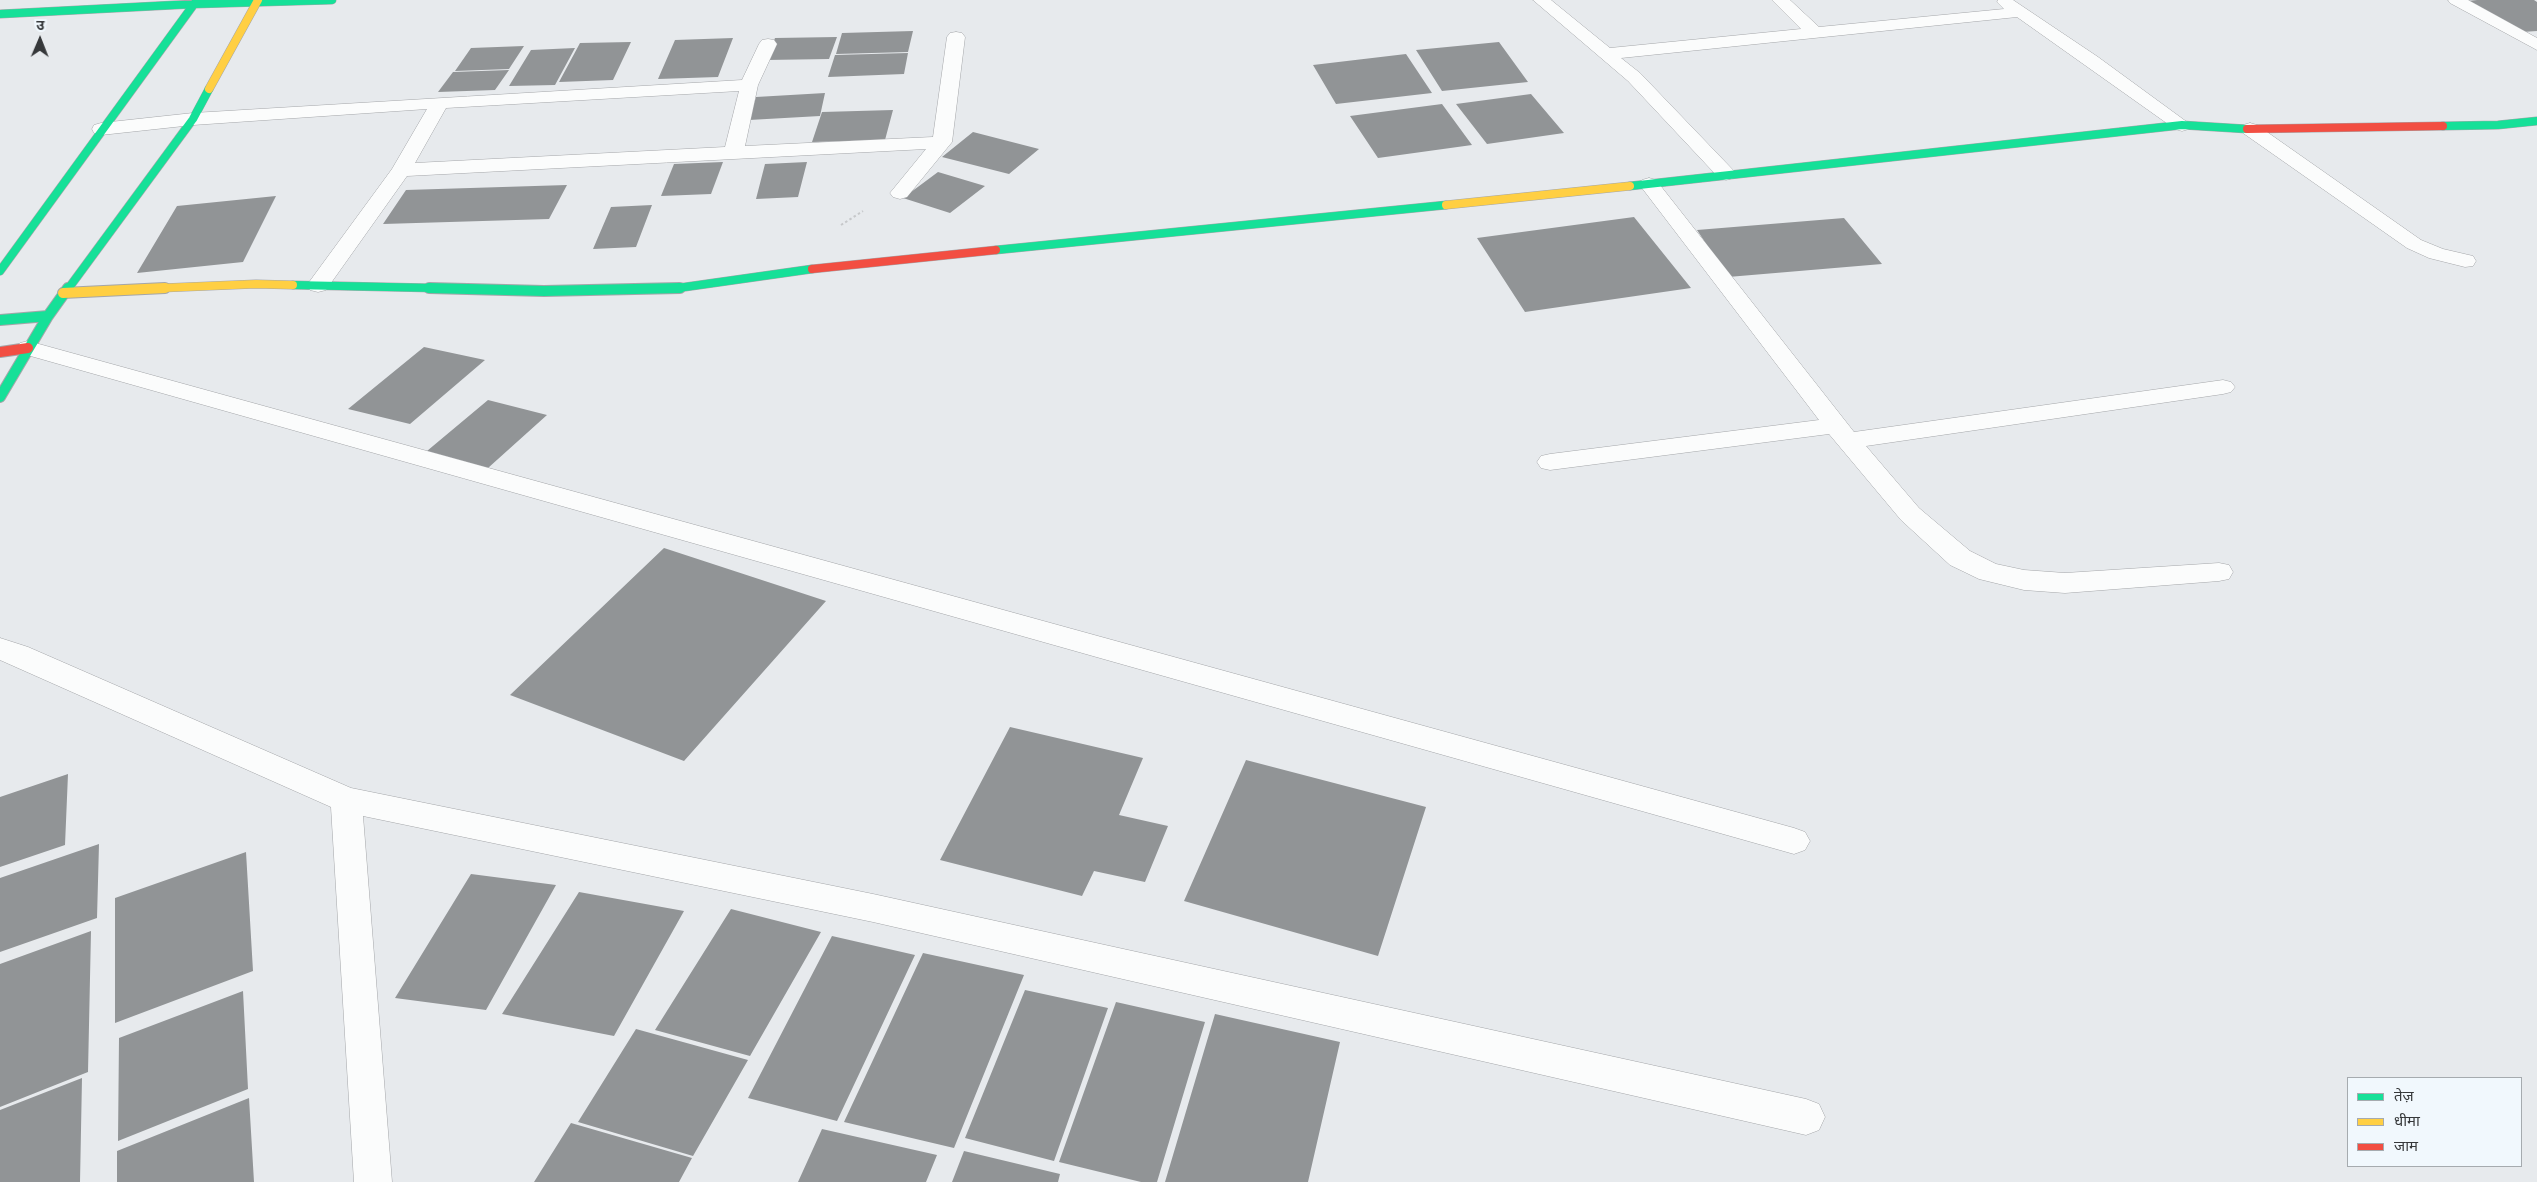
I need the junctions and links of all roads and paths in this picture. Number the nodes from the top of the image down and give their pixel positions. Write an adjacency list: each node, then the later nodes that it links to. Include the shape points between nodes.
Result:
1 (332, 0): 7 (street)
2 (1541, 0): 14 (street)
3 (1780, 0): 10 (street)
4 (2001, 0): 8 (street)
5 (2456, 0): 13 (street)
6 (196, 2): 7 (street); 9 (street); 20 (street)
7 (256, 2): 17 (street)
8 (2021, 12): 10 (street); 19 (street)
9 (0, 14)
10 (1815, 33): 14 (street)
11 (956, 38): 22 (street)
12 (768, 44): 15 (street)
13 (2537, 45)
14 (1605, 54): 25 (street, via 1634,77)
15 (750, 85): 16 (street); 23 (street)
16 (440, 103): 17 (street); 24 (street)
17 (193, 119): 20 (street); 31 (street)
18 (2537, 121): 21 (street, via 2498,125)
19 (2182, 125): 21 (street); 25 (street)
20 (101, 129): 29 (street)
21 (2250, 129): 28 (street, via 2414,244 2436,254)
22 (942, 142): 23 (street); 27 (street)
23 (734, 151): 24 (street)
24 (401, 170): 30 (street)
25 (1726, 174): 26 (street)
26 (1650, 184): 30 (street, via 812,269 668,290 544,291); 38 (street)
27 (900, 193)
28 (2465, 261)
29 (0, 270)
30 (318, 284): 31 (street)
31 (63, 293): 32 (street)
32 (48, 316): 33 (street); 34 (street)
33 (0, 320)
34 (28, 348): 35 (street); 37 (street); 43 (street)
35 (0, 352)
36 (2223, 388): 38 (street)
37 (0, 397)
38 (1842, 433): 39 (street); 40 (street, via 1910,514 1935,538 1960,558 1989,572 2024,580 2065,583)
39 (1550, 462)
40 (2219, 572)
41 (0, 650): 42 (street, via 18,654)
42 (346, 800): 44 (street, via 873,908); 45 (street)
43 (1794, 841)
44 (1806, 1117)
45 (373, 1182)

